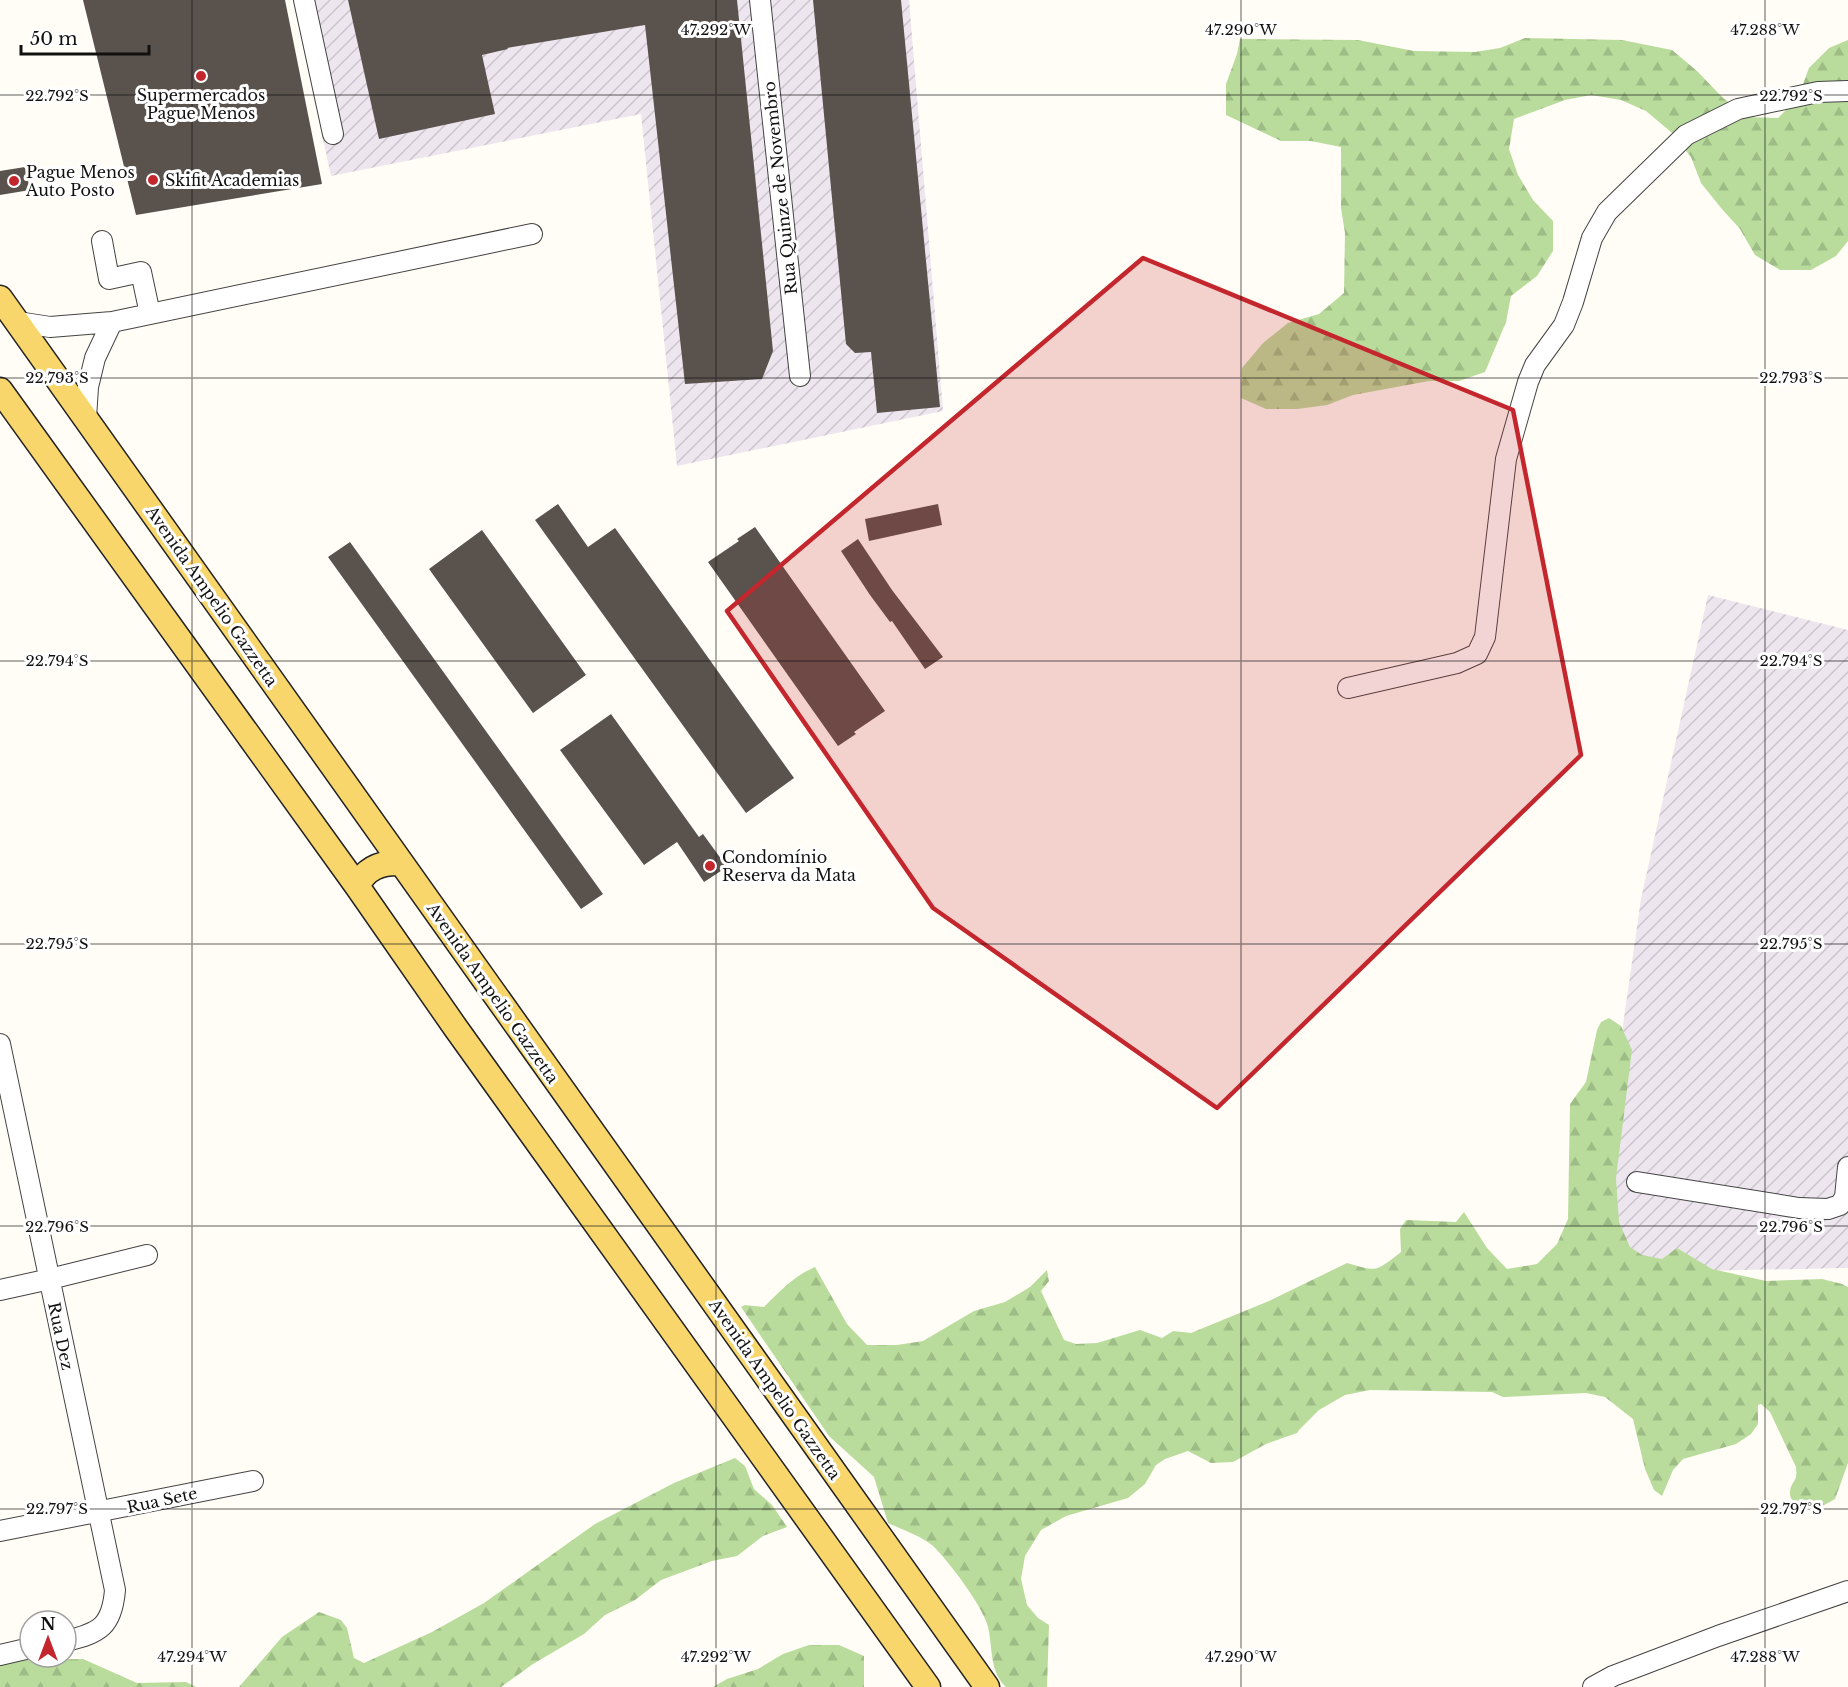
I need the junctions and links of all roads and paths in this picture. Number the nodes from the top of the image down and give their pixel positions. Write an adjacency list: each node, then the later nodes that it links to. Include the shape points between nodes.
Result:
1 (304, 0): 4 (street)
2 (760, 0): 11 (street, Rua Quinze de Novembro)
3 (1848, 91): 14 (street, via 1818,92 1738,109 1686,135 1607,212 1592,238 1564,325 1535,365 1528,382 1506,459 1485,637 1477,654 1457,663)
4 (333, 134)
5 (532, 234): 8 (street)
6 (102, 241): 8 (street, via 109,279 141,272)
7 (0, 298): 9 (main road, Avenida Ampelio Gazzetta)
8 (150, 314): 10 (street)
9 (18, 322): 10 (street, via 50,327); 13 (main road, Avenida Ampelio Gazzetta)
10 (112, 322): 13 (street, via 95,358)
11 (800, 376)
12 (0, 390): 16 (main road)
13 (86, 418): 15 (main road, Avenida Ampelio Gazzetta)
14 (1348, 688)
15 (401, 863): 16 (main road, via 371,869); 31 (main road, Avenida Ampelio Gazzetta)
16 (357, 886): 30 (main road)
17 (0, 1044): 21 (street, Rua Dez)
18 (1848, 1167): 19 (street, via 1845,1197 1840,1205 1828,1209 1799,1208)
19 (1637, 1182)
20 (147, 1256): 21 (street)
21 (50, 1280): 22 (street); 24 (street, Rua Dez)
22 (0, 1290)
23 (253, 1481): 24 (street, Rua Sete)
24 (98, 1513): 25 (street, Rua Sete); 27 (street, Rua Dez, via 115,1590 114,1607 104,1626)
25 (0, 1531)
26 (1848, 1591): 32 (street, via 1718,1636)
27 (78, 1638)
28 (18, 1651): 29 (street)
29 (0, 1655)
30 (928, 1687)
31 (987, 1687)
32 (1593, 1687)

